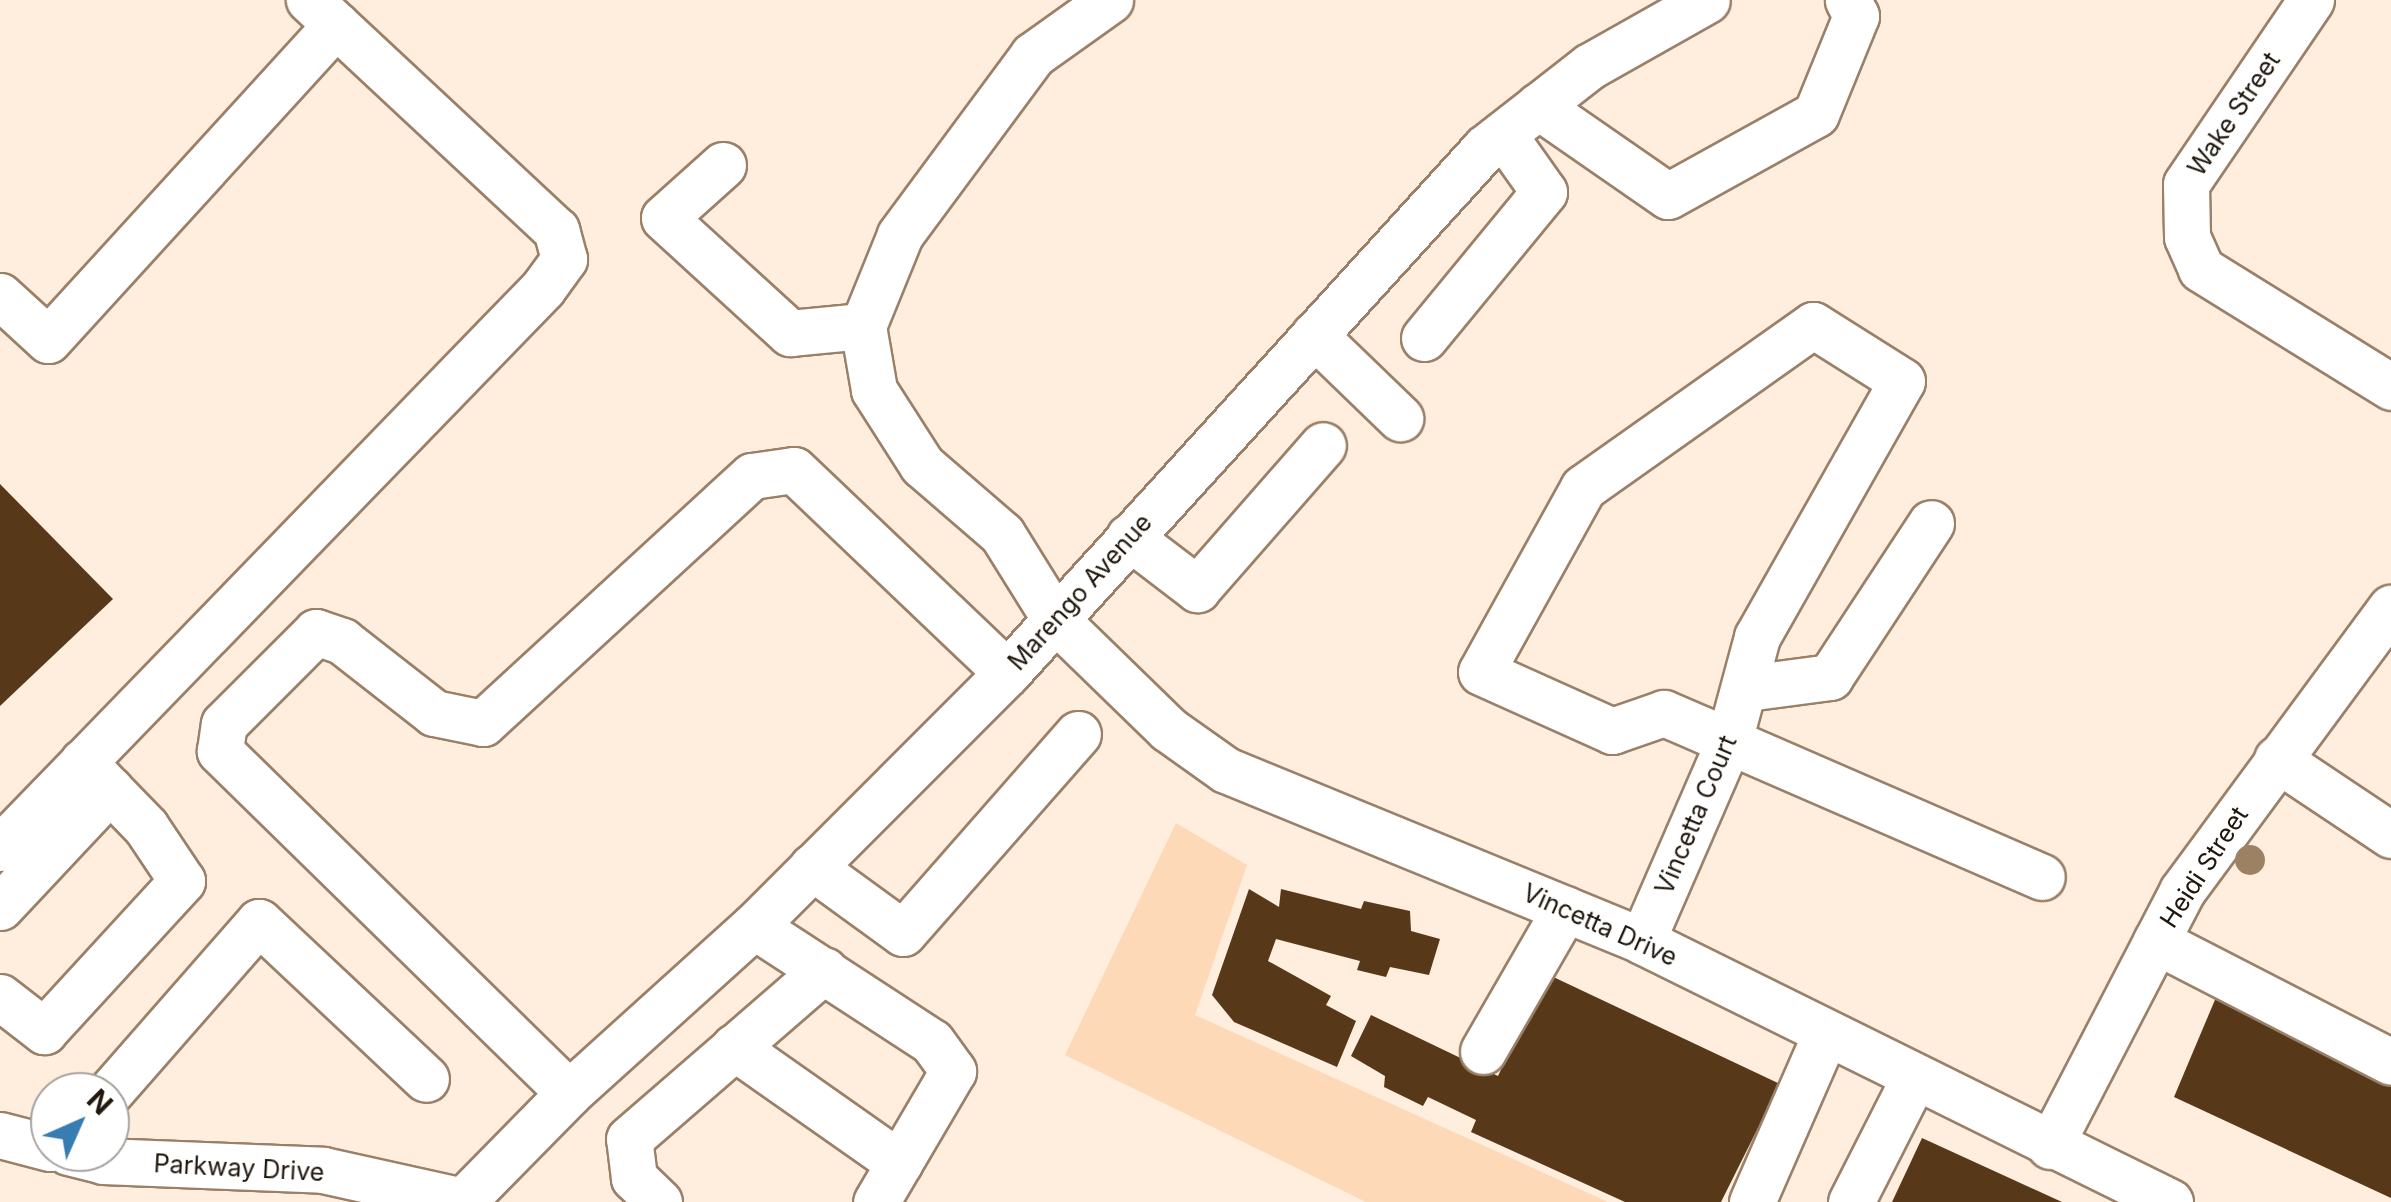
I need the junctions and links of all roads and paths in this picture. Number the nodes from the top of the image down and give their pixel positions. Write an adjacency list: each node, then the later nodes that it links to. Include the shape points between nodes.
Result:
1 (1110, 0): 10 (street, via 1032,55 900,235)
2 (1707, 0): 6 (street, Marengo Avenue, via 1590,66)
3 (1848, 0): 6 (street, via 1856,16 1816,114 1668,196)
4 (2311, 0): 13 (street, Wake Street, via 2186,184 2186,237 2201,269)
5 (323, 13): 9 (street, via 48,340); 25 (street, via 556,230 564,259)
6 (1538, 106): 7 (street, Marengo Avenue)
7 (1503, 134): 11 (street, Marengo Avenue); 12 (street, via 1544,192)
8 (722, 165): 10 (street, via 664,218 790,333)
9 (0, 296)
10 (863, 326): 19 (street, Vincetta Drive, via 874,390 922,466 1002,534)
11 (1314, 335): 14 (street); 17 (street, Marengo Avenue)
12 (1424, 338)
13 (2391, 387)
14 (1400, 418)
15 (1322, 445): 17 (street, via 1197,589)
16 (1931, 523): 21 (street, via 1830,676)
17 (1129, 538): 19 (street, Marengo Avenue)
18 (2391, 608): 24 (street, Heidi Street)
19 (1054, 619): 20 (street, Marengo Avenue); 31 (street, Vincetta Drive, via 1168,728 1226,770)
20 (1007, 672): 28 (street, Marengo Avenue); 44 (street, via 794,470 752,476 482,723 434,713 342,641 316,632 224,724 220,751)
21 (1747, 688): 23 (street, Vincetta Court); 23 (street, Vincetta Court, via 1757,637 1902,381 1813,325 1584,488 1481,672 1612,731 1664,712)
22 (1078, 734): 28 (street, via 904,933)
23 (1729, 741): 29 (street); 33 (street, Vincetta Court)
24 (2277, 759): 26 (street); 34 (street, Heidi Street, via 2182,891)
25 (97, 776): 27 (street); 30 (street); 36 (street, via 146,827 182,881 44,1032)
26 (2391, 835)
27 (0, 848)
28 (812, 868): 32 (street, Marengo Avenue)
29 (2042, 876)
30 (0, 907)
31 (1565, 909): 33 (street, Vincetta Drive); 39 (street)
32 (754, 926): 35 (street); 44 (street, Marengo Avenue)
33 (1642, 941): 37 (street, Vincetta Drive)
34 (2156, 941): 40 (street); 47 (street, Heidi Street)
35 (824, 970): 38 (street); 49 (street, via 932,1042 953,1070)
36 (0, 996)
37 (1826, 1033): 42 (street, Vincetta Drive); 53 (street)
38 (734, 1047): 49 (street); 51 (street, via 629,1139 634,1178)
39 (1483, 1051)
40 (2391, 1062)
41 (128, 1072): 43 (street, via 259,922)
42 (1914, 1078): 47 (street, Vincetta Drive); 54 (street)
43 (426, 1079)
44 (569, 1094): 50 (street, Marengo Avenue)
45 (0, 1136): 46 (street)
46 (30, 1143)
47 (2050, 1146): 55 (street, Vincetta Drive)
48 (130, 1162): 50 (street, Parkway Drive, via 323,1170)
49 (899, 1163): 52 (street)
50 (464, 1201)
51 (659, 1202)
52 (876, 1202)
53 (1752, 1202)
54 (1850, 1202)
55 (2170, 1202)

